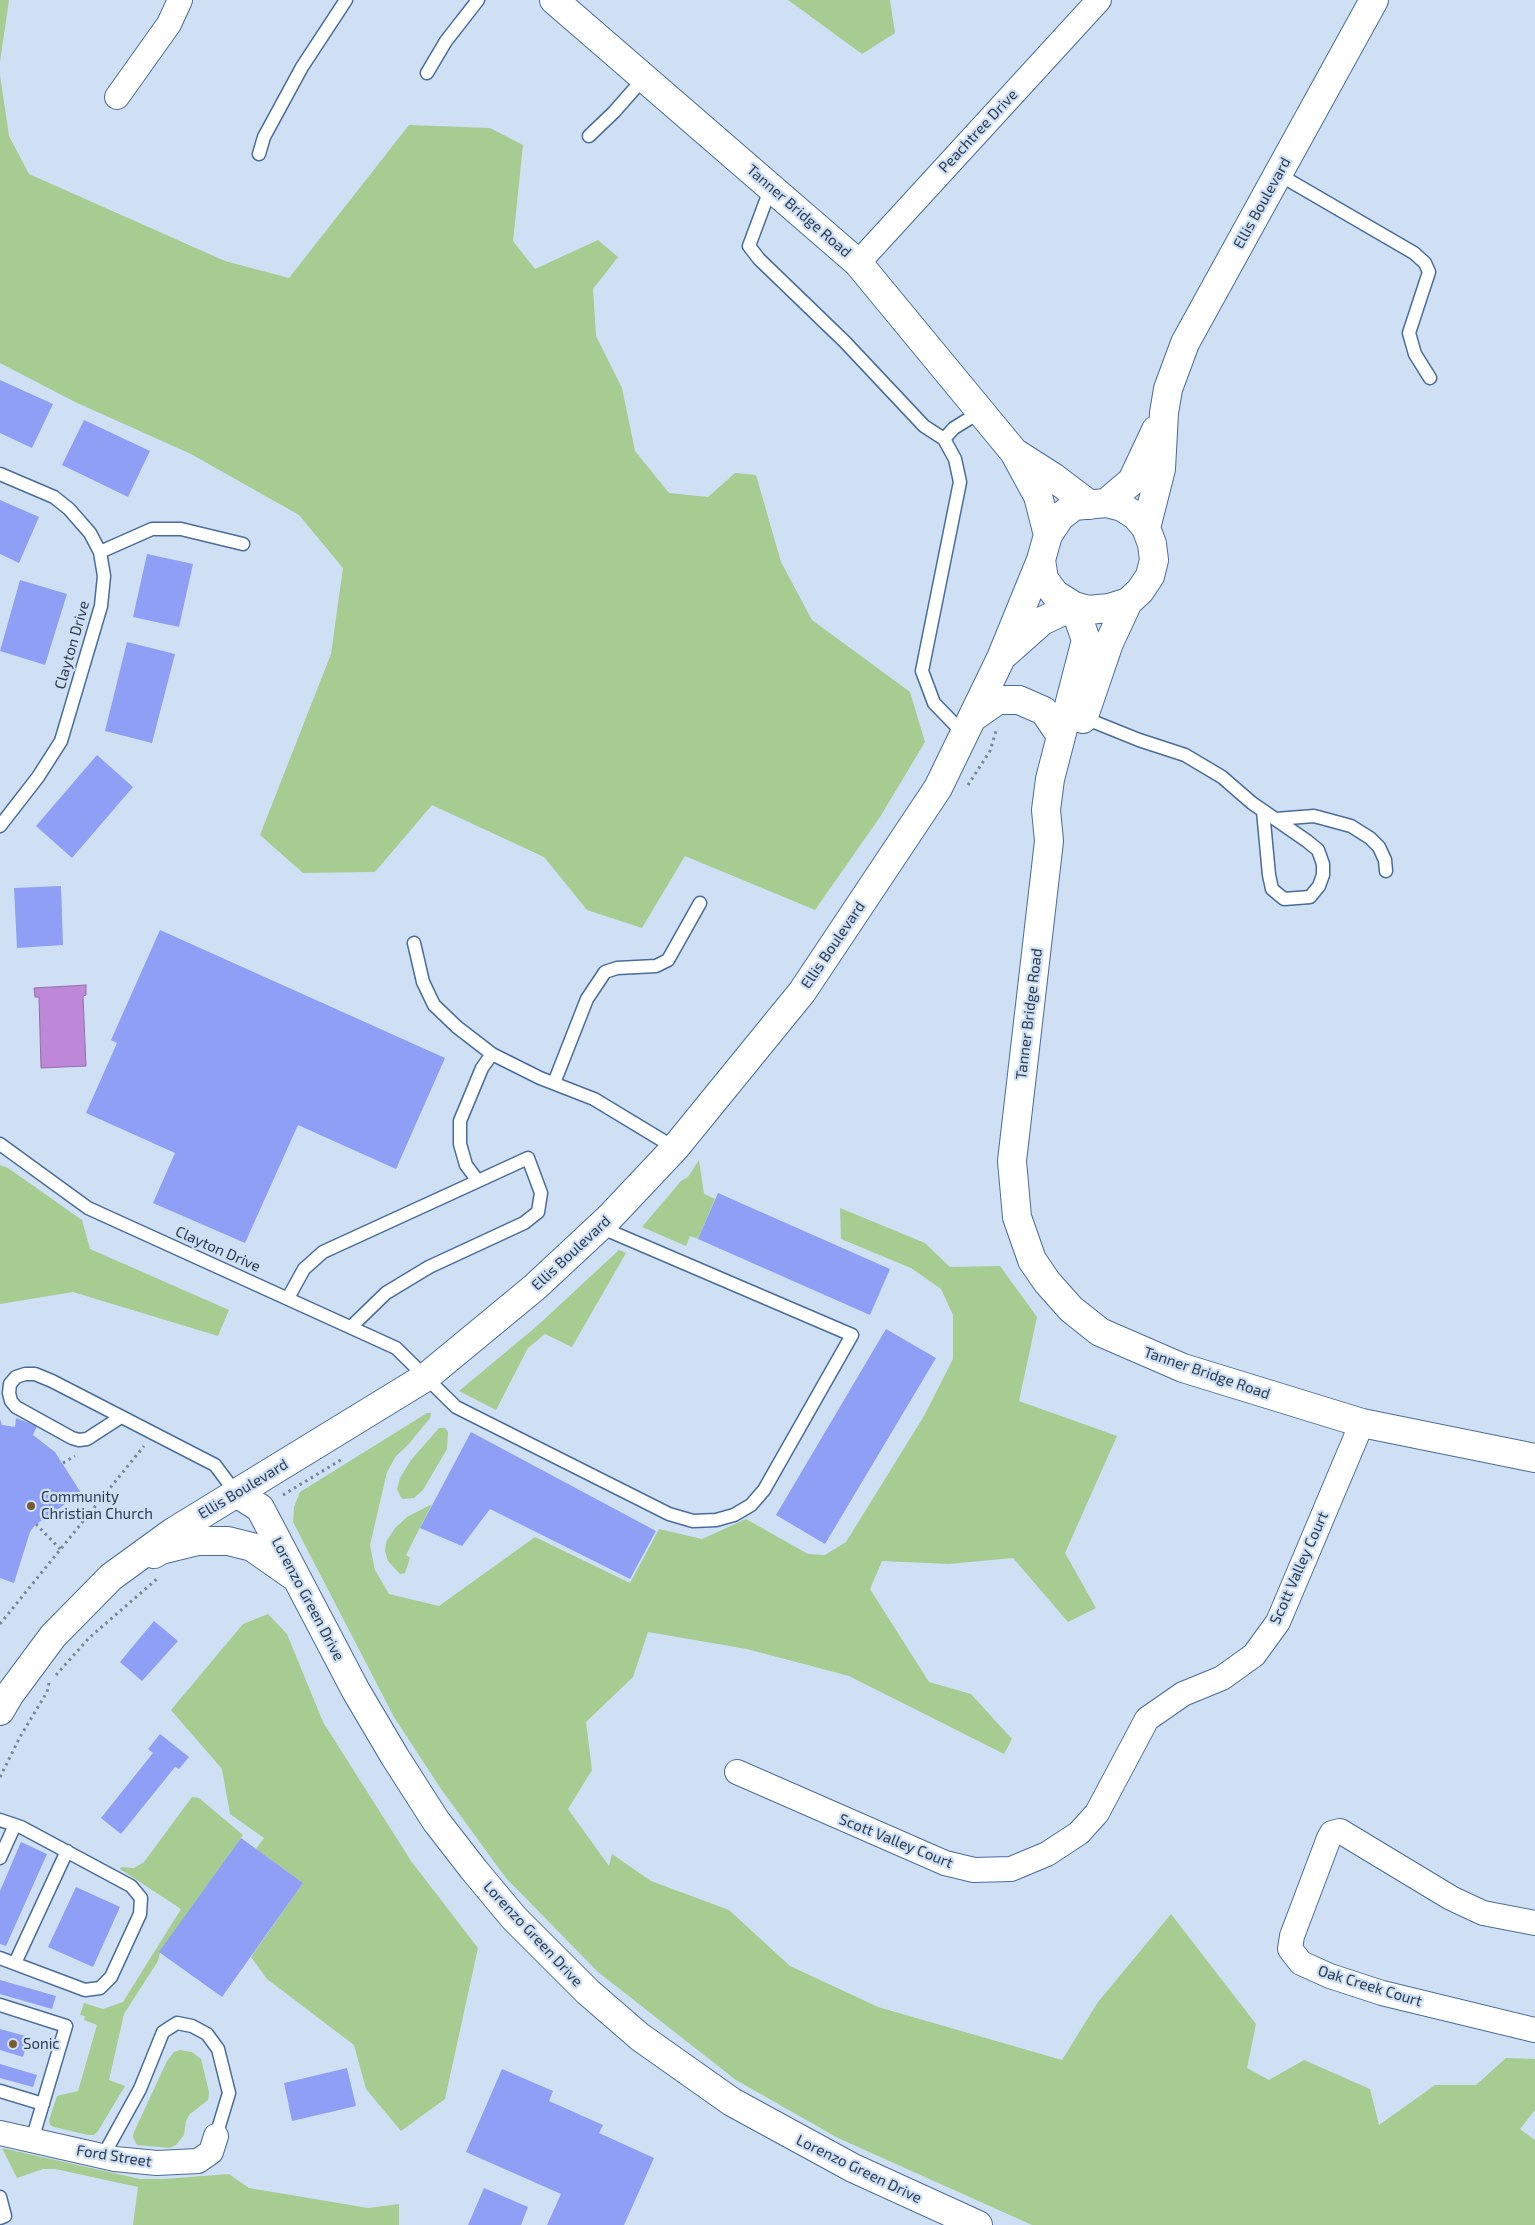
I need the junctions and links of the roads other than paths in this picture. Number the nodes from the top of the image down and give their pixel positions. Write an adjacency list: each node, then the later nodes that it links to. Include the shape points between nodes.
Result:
1 (180, 0): 9 (street, via 169,24)
2 (346, 0): 11 (lane, via 302,67 264,137)
3 (478, 0): 7 (lane, via 446,41)
4 (554, 0): 8 (main road, Tanner Bridge Road)
5 (1099, 0): 14 (street, Peachtree Drive)
6 (1374, 0): 12 (main road, Ellis Boulevard)
7 (427, 73)
8 (644, 78): 10 (lane); 13 (main road, Tanner Bridge Road)
9 (118, 97)
10 (589, 136)
11 (259, 154)
12 (1278, 174): 15 (lane, via 1414,253 1425,263 1429,272 1410,333 1415,354); 17 (main road, Ellis Boulevard, via 1185,343 1168,389)
13 (771, 187): 14 (main road, Tanner Bridge Road); 18 (lane, via 749,246 924,426)
14 (858, 263): 16 (main road, Tanner Bridge Road)
15 (1430, 378)
16 (980, 412): 18 (lane, via 954,428); 19 (main road, Tanner Bridge Road)
17 (1164, 412): 21 (main road, Ellis Boulevard, via 1132,481); 22 (main road, Ellis Boulevard, via 1161,469)
18 (944, 439): 30 (lane, via 955,459 960,482 922,671 934,703)
19 (1014, 452): 21 (main road, Tanner Bridge Road); 24 (main road, Tanner Bridge Road, via 1038,496)
20 (0, 474): 25 (lane, Clayton Drive, via 54,497 69,508 90,533)
21 (1098, 504): 22 (main road, via 1122,507); 24 (main road, via 1074,506 1060,517)
22 (1146, 528): 26 (main road, via 1154,560 1150,576 1140,592)
23 (243, 544): 25 (lane, via 181,529 152,529)
24 (1044, 548): 27 (main road, via 1044,579 1055,594); 28 (main road, Ellis Boulevard)
25 (100, 552): 33 (lane, Clayton Drive, via 104,576 101,606 61,741)
26 (1128, 602): 27 (main road, via 1088,610); 29 (main road, Tanner Bridge Road)
27 (1074, 606): 28 (main road, Ellis Boulevard, via 1042,621); 29 (main road, Tanner Bridge Road, via 1086,640)
28 (1001, 658): 30 (main road, Ellis Boulevard)
29 (1071, 722): 30 (main road, via 1020,700 998,700); 31 (lane, via 1186,755 1222,777); 47 (main road, Tanner Bridge Road, via 1050,779 1046,810 1049,841 1012,1161 1017,1217 1032,1260 1072,1309 1100,1332 1183,1368)
30 (970, 725): 40 (main road, Ellis Boulevard, via 938,788 802,992)
31 (1263, 811): 32 (lane); 32 (lane, via 1272,889 1284,899 1310,897 1323,875 1318,850)
32 (1276, 819): 34 (lane, via 1314,816 1352,826 1379,847)
33 (0, 826)
34 (1386, 871)
35 (700, 903): 38 (lane, via 668,960 656,966 617,968 605,972 587,998)
36 (414, 943): 37 (lane, via 423,982 434,1005)
37 (492, 1054): 38 (lane); 41 (lane, via 482,1068 460,1121 460,1144 466,1164)
38 (554, 1083): 40 (lane, via 594,1099)
39 (0, 1144): 43 (lane, Clayton Drive, via 88,1208)
40 (675, 1148): 42 (main road, Ellis Boulevard)
41 (478, 1181): 43 (lane, via 323,1252 304,1269); 44 (lane, via 528,1158 541,1193 538,1212 524,1223 429,1267 386,1293)
42 (600, 1227): 45 (main road, Ellis Boulevard, via 535,1287); 45 (lane, Clayton Drive, via 852,1335 764,1490 751,1504 734,1515 716,1520 693,1520 669,1514 456,1407)
43 (288, 1298): 44 (lane, Clayton Drive)
44 (351, 1327): 45 (lane, Clayton Drive, via 396,1348)
45 (426, 1377): 49 (main road, Ellis Boulevard)
46 (121, 1417): 46 (lane, via 34,1374 16,1377 10,1384 11,1401 16,1407 72,1438 87,1438); 49 (lane, via 215,1465)
47 (1362, 1423): 48 (main road, Tanner Bridge Road); 53 (street, Scott Valley Court, via 1278,1622 1254,1655 1222,1678 1183,1694 1147,1719 1097,1813 1079,1833 1047,1854 1011,1869 974,1870 944,1863)
48 (1535, 1458)
49 (236, 1493): 50 (main road, Ellis Boulevard, via 172,1532); 51 (main road, Lorenzo Green Drive, via 260,1508)
50 (111, 1577): 51 (main road, via 161,1550 198,1541 228,1541 252,1547 280,1565 293,1576); 52 (main road, Ellis Boulevard, via 52,1636)
51 (308, 1600): 71 (main road, Lorenzo Green Drive, via 366,1707 436,1821 514,1918 588,1992 640,2037 732,2102 853,2168)
52 (3, 1698)
53 (737, 1772)
54 (0, 1820): 55 (lane)
55 (15, 1825): 56 (lane); 57 (lane)
56 (67, 1851): 60 (lane); 60 (lane, via 131,1886 141,1898 140,1914 111,1977 100,1988 85,1990)
57 (0, 1858)
58 (1535, 1923): 62 (street, Oak Creek Court, via 1483,1913 1344,1833 1335,1832 1329,1838 1290,1949 1301,1964 1382,1994)
59 (0, 1958): 60 (lane)
60 (15, 1963)
61 (0, 2005): 64 (lane, via 66,2026)
62 (1535, 2030)
63 (0, 2091): 64 (lane)
64 (43, 2104): 67 (lane)
65 (0, 2133): 67 (street, Ford Street)
66 (216, 2136): 68 (street, Ford Street, via 211,2152 198,2162 157,2163); 68 (lane, via 229,2093 218,2049 207,2034 177,2023 163,2032 140,2090)
67 (32, 2140): 68 (street, Ford Street)
68 (103, 2156)
69 (0, 2197): 70 (lane, via 5,2216)
70 (0, 2218)
71 (978, 2225)

